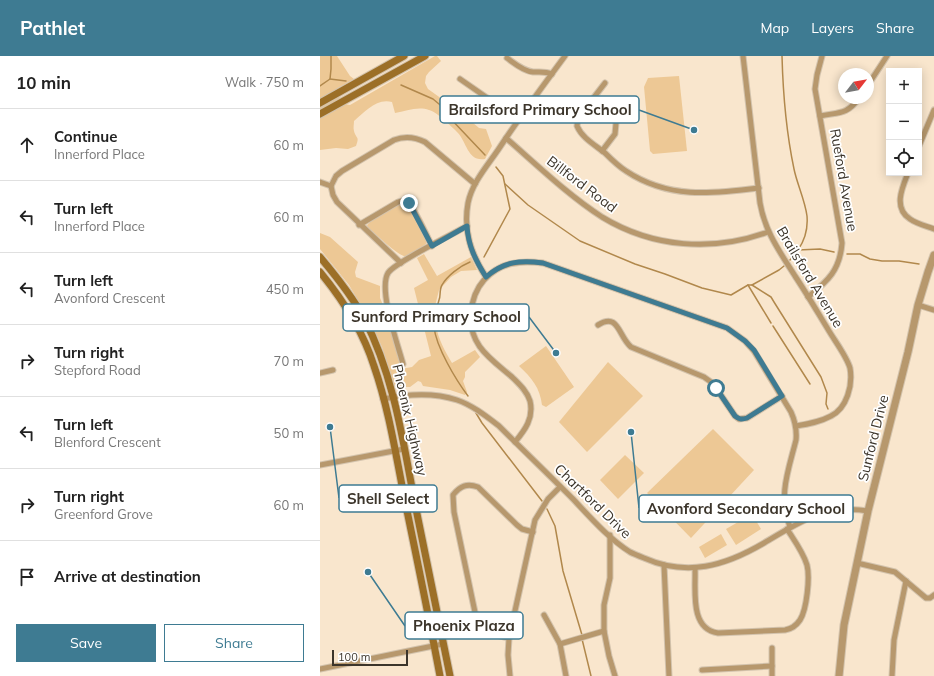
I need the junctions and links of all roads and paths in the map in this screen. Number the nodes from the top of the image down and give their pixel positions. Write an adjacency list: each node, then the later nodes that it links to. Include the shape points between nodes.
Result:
1 (404, 56): 13 (main road)
2 (425, 56): 16 (main road)
3 (565, 56): 8 (street)
4 (743, 56): 26 (street, Brailsford Avenue)
5 (822, 56): 17 (street, Rueford Avenue, via 815,89)
6 (888, 56): 9 (street)
7 (507, 58): 8 (street, via 527,71)
8 (552, 74): 18 (street)
9 (874, 76)
10 (460, 79): 18 (street)
11 (605, 83): 12 (street)
12 (595, 97): 21 (street, via 613,110 616,123 615,134); 21 (street, via 578,118 577,126 585,137)
13 (320, 103)
14 (855, 104): 17 (street, via 848,111)
15 (934, 110): 20 (street)
16 (320, 114)
17 (820, 116): 37 (street, Rueford Avenue, via 842,243 841,255 833,274)
18 (519, 120): 19 (street)
19 (506, 138): 24 (street); 30 (street, Billford Road, via 593,210 622,228 643,236 700,245 735,242)
20 (922, 140)
21 (602, 151): 26 (street, via 625,171 643,181 677,192 716,193)
22 (907, 176): 29 (street, via 900,191 900,205 905,215)
23 (320, 182): 25 (street)
24 (475, 184): 25 (street, via 420,139 400,137 342,171); 28 (street, via 468,202)
25 (331, 186): 27 (street, via 337,202)
26 (759, 188): 30 (street, Brailsford Avenue)
27 (359, 224): 31 (street, via 398,202 407,201); 34 (street)
28 (467, 226): 31 (street); 36 (street, via 470,246 476,262)
29 (934, 229)
30 (768, 232): 37 (street, Brailsford Avenue)
31 (432, 246): 34 (street)
32 (934, 255): 38 (street, Sunford Drive)
33 (320, 257): 45 (main road, Phoenix Highway, via 363,317 378,350)
34 (401, 263): 41 (street, via 389,272 385,297)
35 (320, 272): 46 (main road, Phoenix Highway, via 336,292 359,331 374,365)
36 (486, 277): 44 (street, via 502,266 516,262 543,263 727,328 754,350); 48 (street, via 475,295 471,320 477,344 519,383 530,401 531,413 528,424)
37 (808, 297): 47 (street, Brailsford Avenue, via 849,367 850,387 846,399 832,416)
38 (918, 305): 39 (street); 53 (street, Sunford Drive)
39 (934, 310)
40 (598, 325): 44 (street, via 605,320 612,321 626,343 634,349 704,377 711,382 739,419 747,418)
41 (403, 364)
42 (333, 370): 43 (street)
43 (320, 373)
44 (782, 396): 47 (street)
45 (393, 397): 46 (street, Chartford Drive); 48 (street, Chartford Drive, via 412,394 457,400 480,411); 49 (main road, Phoenix Highway)
46 (383, 399): 50 (main road, Phoenix Highway)
47 (796, 426): 54 (street, via 796,440 784,495)
48 (515, 442): 52 (street, Chartford Drive)
49 (404, 449): 50 (street); 65 (main road, Phoenix Highway)
50 (394, 451): 51 (street); 67 (main road, Phoenix Highway)
51 (320, 465)
52 (560, 487): 55 (street, via 542,507 535,520); 56 (street, Chartford Drive)
53 (868, 511): 54 (street, Chartford Drive, via 832,510 810,517); 57 (street, Sunford Drive)
54 (789, 528): 59 (street, Chartford Drive, via 738,557 723,563); 59 (street, via 807,565 808,578 802,616 790,629 718,633 708,631 700,622 696,611)
55 (533, 532): 64 (street); 64 (street, via 517,525 478,487 466,485 454,495 454,512 476,617 485,630 496,636)
56 (610, 535): 58 (street, Chartford Drive, via 630,552); 63 (street, via 610,578 604,605)
57 (857, 564): 60 (street, via 891,570); 79 (street, Sunford Drive, via 844,625)
58 (664, 565): 59 (street, Chartford Drive); 77 (street)
59 (695, 568)
60 (906, 581): 61 (street, via 926,598); 80 (street, via 894,640)
61 (934, 594)
62 (544, 615): 66 (street)
63 (604, 631): 66 (street); 76 (street)
64 (509, 638): 74 (street)
65 (443, 644): 67 (street); 73 (main road, Phoenix Highway)
66 (560, 644): 75 (street)
67 (434, 646): 70 (street); 72 (main road, Phoenix Highway)
68 (772, 648): 69 (street)
69 (772, 666): 71 (street); 78 (street)
70 (320, 669)
71 (702, 670)
72 (440, 676)
73 (450, 676)
74 (510, 676)
75 (566, 676)
76 (615, 676)
77 (669, 676)
78 (772, 676)
79 (839, 676)
80 (892, 676)

